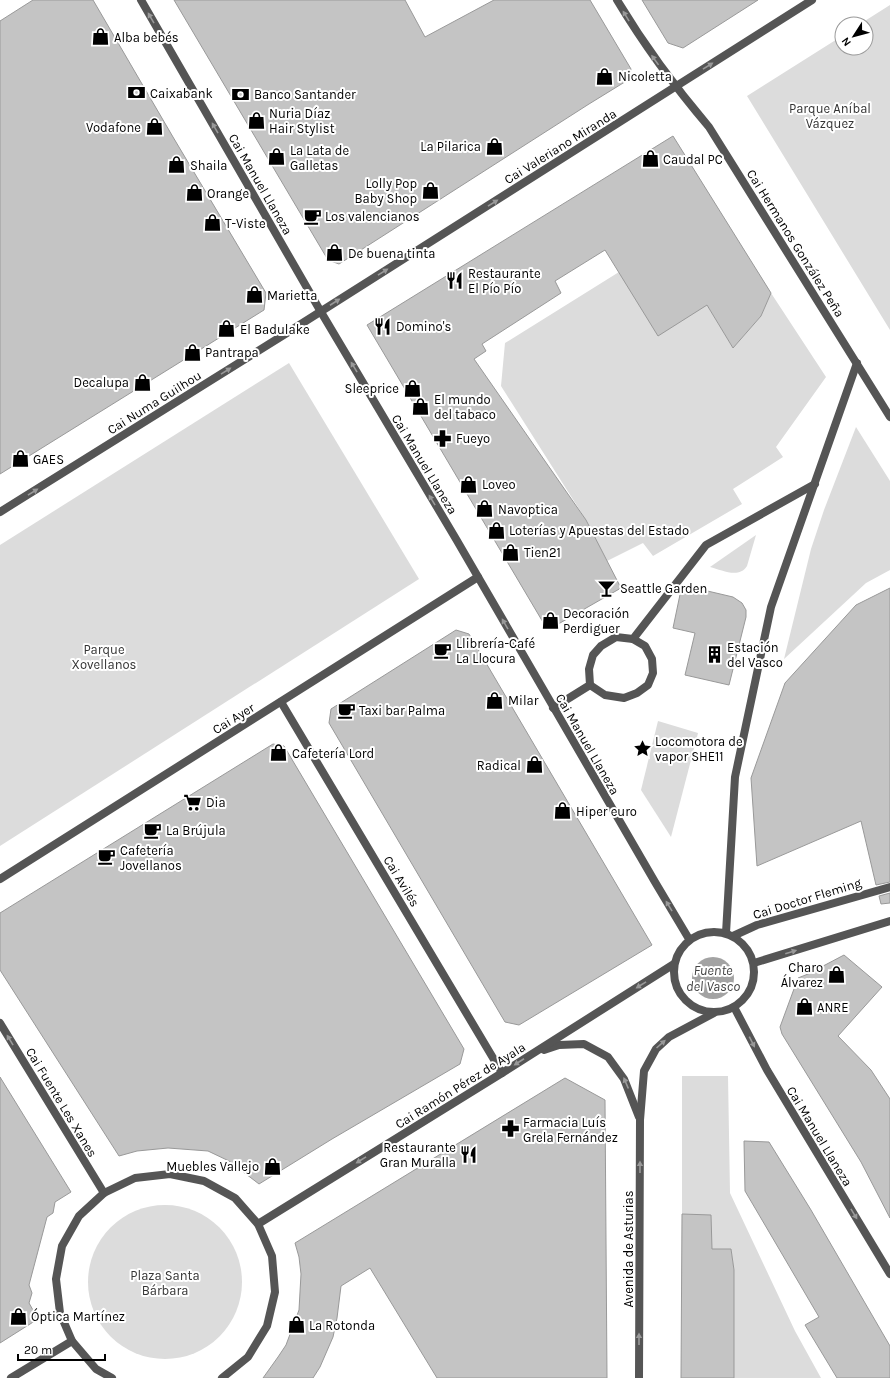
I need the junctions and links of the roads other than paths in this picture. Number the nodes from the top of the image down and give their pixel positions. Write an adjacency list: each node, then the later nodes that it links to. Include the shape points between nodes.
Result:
1 (141, 0): 5 (street, Cai Manuel Llaneza, one-way to 1)
2 (617, 0): 4 (street, Cai Hermanos González Peña, one-way to 2)
3 (812, 0): 4 (street, Cai Valeriano Miranda, one-way to 3)
4 (675, 87): 5 (street, Cai Valeriano Miranda, one-way to 4); 6 (street, Cai Hermanos González Peña, via 708,127)
5 (320, 312): 9 (street, Cai Numa Guilhou, one-way to 5); 10 (street, Cai Manuel Llaneza, one-way to 5)
6 (857, 363): 7 (street, Cai Hermanos González Peña); 8 (street)
7 (890, 417)
8 (815, 484): 11 (street, via 706,545); 18 (street, via 771,607 735,777)
9 (0, 512)
10 (478, 577): 13 (street, Cai Ayer); 14 (street, Cai Manuel Llaneza, one-way to 10)
11 (633, 639): 12 (street, via 616,637 601,646 592,656 589,669); 12 (street, via 645,646 652,659 653,673 648,685 624,698 605,695)
12 (590, 685): 14 (street)
13 (281, 702): 15 (street, Cai Ayer); 26 (street, Cai Avilés)
14 (554, 708): 19 (street, Cai Manuel Llaneza, one-way to 14)
15 (0, 878)
16 (890, 886): 18 (street, Cai Doctor Fleming)
17 (890, 921): 20 (street, one-way to 17)
18 (729, 934): 19 (street, via 714,931); 20 (street, via 744,944)
19 (690, 939): 21 (street, via 682,946)
20 (754, 963): 22 (street, via 751,989)
21 (674, 964): 23 (street, via 675,982 683,998 702,1011); 25 (street, Cai Ramón Pérez de Ayala, one-way to 25)
22 (734, 1007): 23 (street); 30 (street, Cai Manuel Llaneza, one-way to 30, via 767,1070)
23 (714, 1013): 27 (street, Avenida de Asturias, one-way to 23, via 644,1071 656,1048 669,1037)
24 (0, 1023): 28 (street, Cai Fuente Les Xanes, one-way to 24)
25 (531, 1054): 26 (street, Cai Ramón Pérez de Ayala, one-way to 26); 27 (street, Avenida de Asturias, one-way to 25, via 624,1079 608,1057 584,1044 559,1045)
26 (502, 1073): 29 (street, Cai Ramón Pérez de Ayala, one-way to 29)
27 (640, 1120): 35 (street, Avenida de Asturias, one-way to 27)
28 (104, 1193): 29 (street, via 135,1178 170,1174 204,1181 234,1198); 31 (street, via 79,1216 62,1246 56,1279 60,1313)
29 (258, 1224): 34 (street, via 272,1256 275,1292 267,1326 248,1356)
30 (890, 1274)
31 (72, 1340): 32 (street); 33 (street, via 96,1369)
32 (11, 1378)
33 (112, 1378)
34 (222, 1378)
35 (639, 1378)

